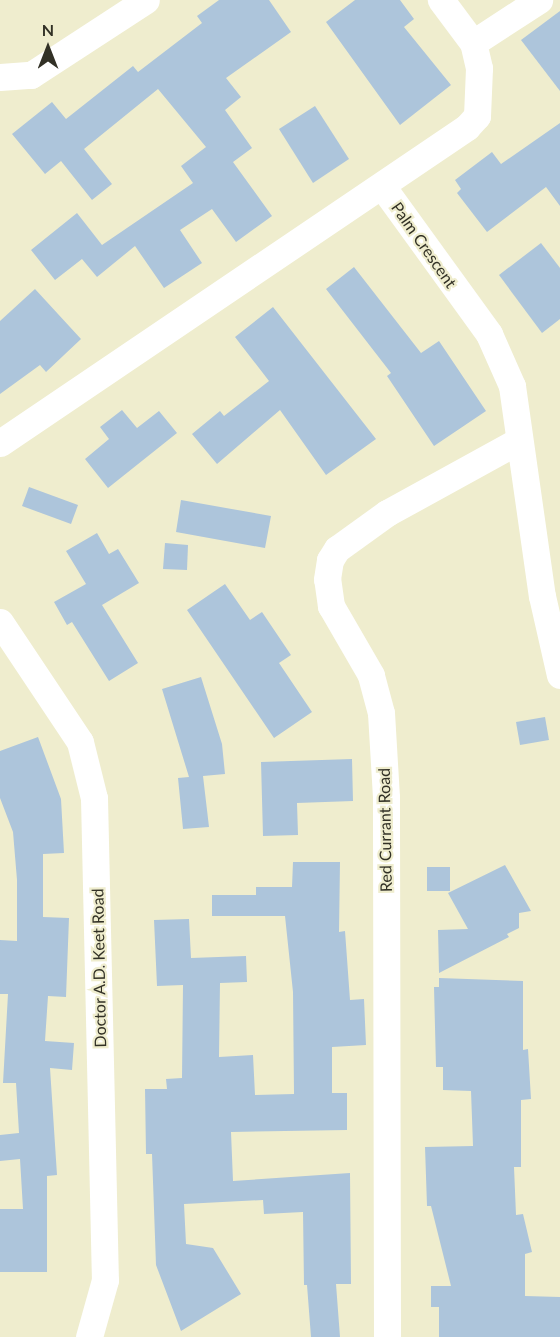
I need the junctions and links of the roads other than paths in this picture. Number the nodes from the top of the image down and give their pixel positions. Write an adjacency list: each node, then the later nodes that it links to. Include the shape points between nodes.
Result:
1 (146, 0): 5 (street, via 32,75)
2 (441, 0): 4 (street)
3 (539, 0): 4 (street)
4 (473, 43): 6 (street, via 480,84 477,116)
5 (0, 77)
6 (382, 186): 7 (street, Palm Crescent, via 489,334 502,358 512,386); 8 (street, Palm Crescent)
7 (518, 441): 9 (street, Palm Crescent); 13 (street, Red Currant Road, via 387,513 338,549 330,560 327,579 331,606 371,675 381,712 386,808)
8 (0, 443)
9 (551, 594): 11 (street, Palm Crescent)
10 (0, 622): 12 (street, Doctor A.D. Keet Road, via 80,742 94,798 105,1280)
11 (560, 675)
12 (89, 1337)
13 (387, 1337)

